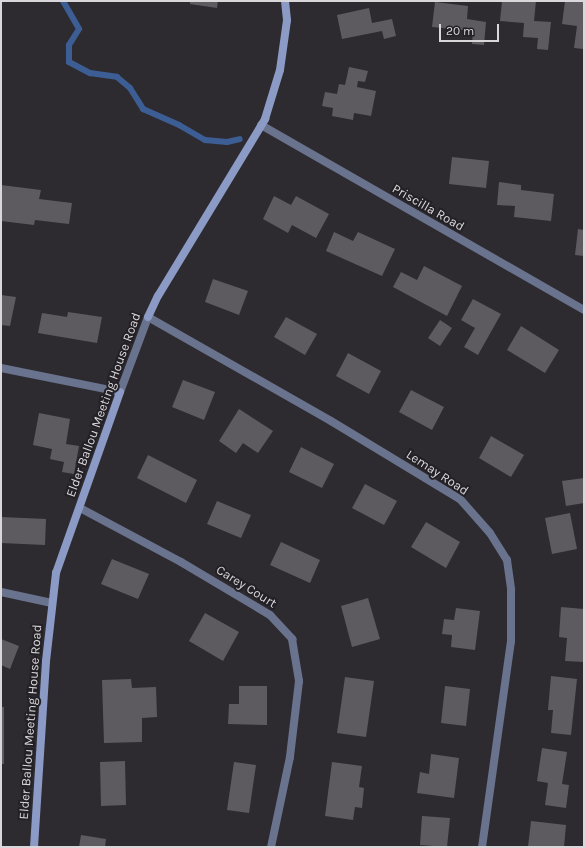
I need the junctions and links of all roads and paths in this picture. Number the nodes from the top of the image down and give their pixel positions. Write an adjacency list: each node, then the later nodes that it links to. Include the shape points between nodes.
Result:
1 (286, 1): 2 (street, Elder Ballou Meeting House Road, via 287,20 280,70)
2 (262, 125): 3 (street, Priscilla Road); 4 (street, Elder Ballou Meeting House Road, via 158,296)
3 (584, 310)
4 (148, 317): 6 (street, Elder Ballou Meeting House Road); 12 (street, Lemay Road, via 331,421 460,499 490,533 507,560 511,590 511,641)
5 (1, 368): 6 (street)
6 (120, 392): 7 (street, Elder Ballou Meeting House Road)
7 (80, 508): 9 (street, Elder Ballou Meeting House Road, via 56,573); 11 (street, Carey Court, via 181,562 270,615 292,639 298,688 290,758)
8 (1, 592): 9 (street)
9 (52, 603): 10 (street, Elder Ballou Meeting House Road)
10 (34, 847)
11 (271, 847)
12 (482, 847)

